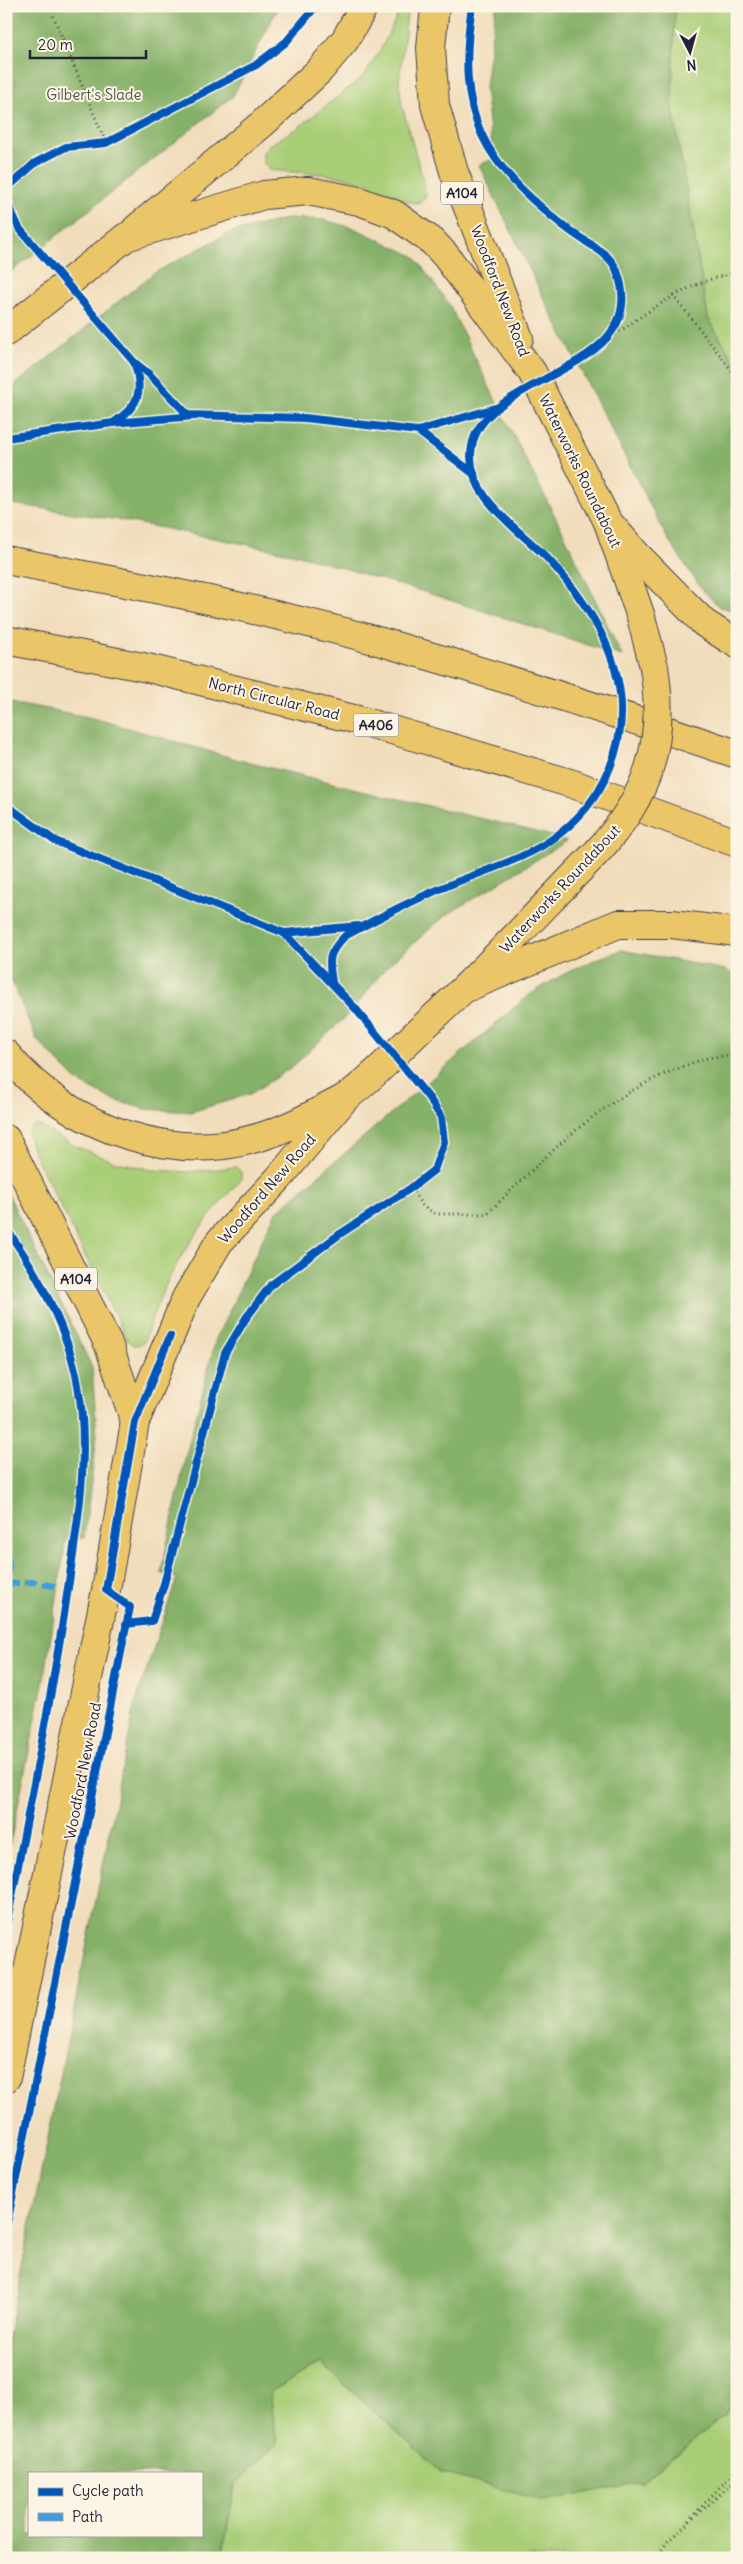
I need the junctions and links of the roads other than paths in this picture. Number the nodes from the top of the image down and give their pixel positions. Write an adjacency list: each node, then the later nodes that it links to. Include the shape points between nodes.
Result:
1 (364, 6): 3 (main road, via 345,40 320,70 262,124)
2 (435, 6): 5 (main road, Woodford New Road / A104, via 431,48 435,105 454,172)
3 (126, 237): 4 (main road, Waterworks Roundabout); 5 (main road, Waterworks Roundabout, via 264,195 308,191 359,201 394,214 433,242)
4 (6, 332)
5 (532, 372): 6 (main road, Waterworks Roundabout)
6 (608, 522): 9 (main road, via 704,623); 13 (main road, Waterworks Roundabout, bridge, via 639,609 654,667 659,717 651,767 630,813 597,852)
7 (6, 560): 10 (main road, via 166,590 384,643 601,708)
8 (6, 640): 11 (main road, North Circular Road / A406, via 148,668 362,721 573,784)
9 (737, 644)
10 (737, 754)
11 (737, 843)
12 (737, 932): 13 (main road, via 672,924 618,924)
13 (466, 988): 15 (main road, Waterworks Roundabout)
14 (6, 1054): 15 (main road, Waterworks Roundabout, via 73,1112 106,1128 148,1142 180,1147 220,1147 253,1140 292,1125)
15 (346, 1097): 17 (main road, Woodford New Road / A104, via 279,1178 219,1242 186,1298)
16 (6, 1139): 17 (main road, Woodford New Road / A104, via 108,1343)
17 (135, 1422): 18 (main road, Woodford New Road / A104, via 106,1590)
18 (6, 2078)

